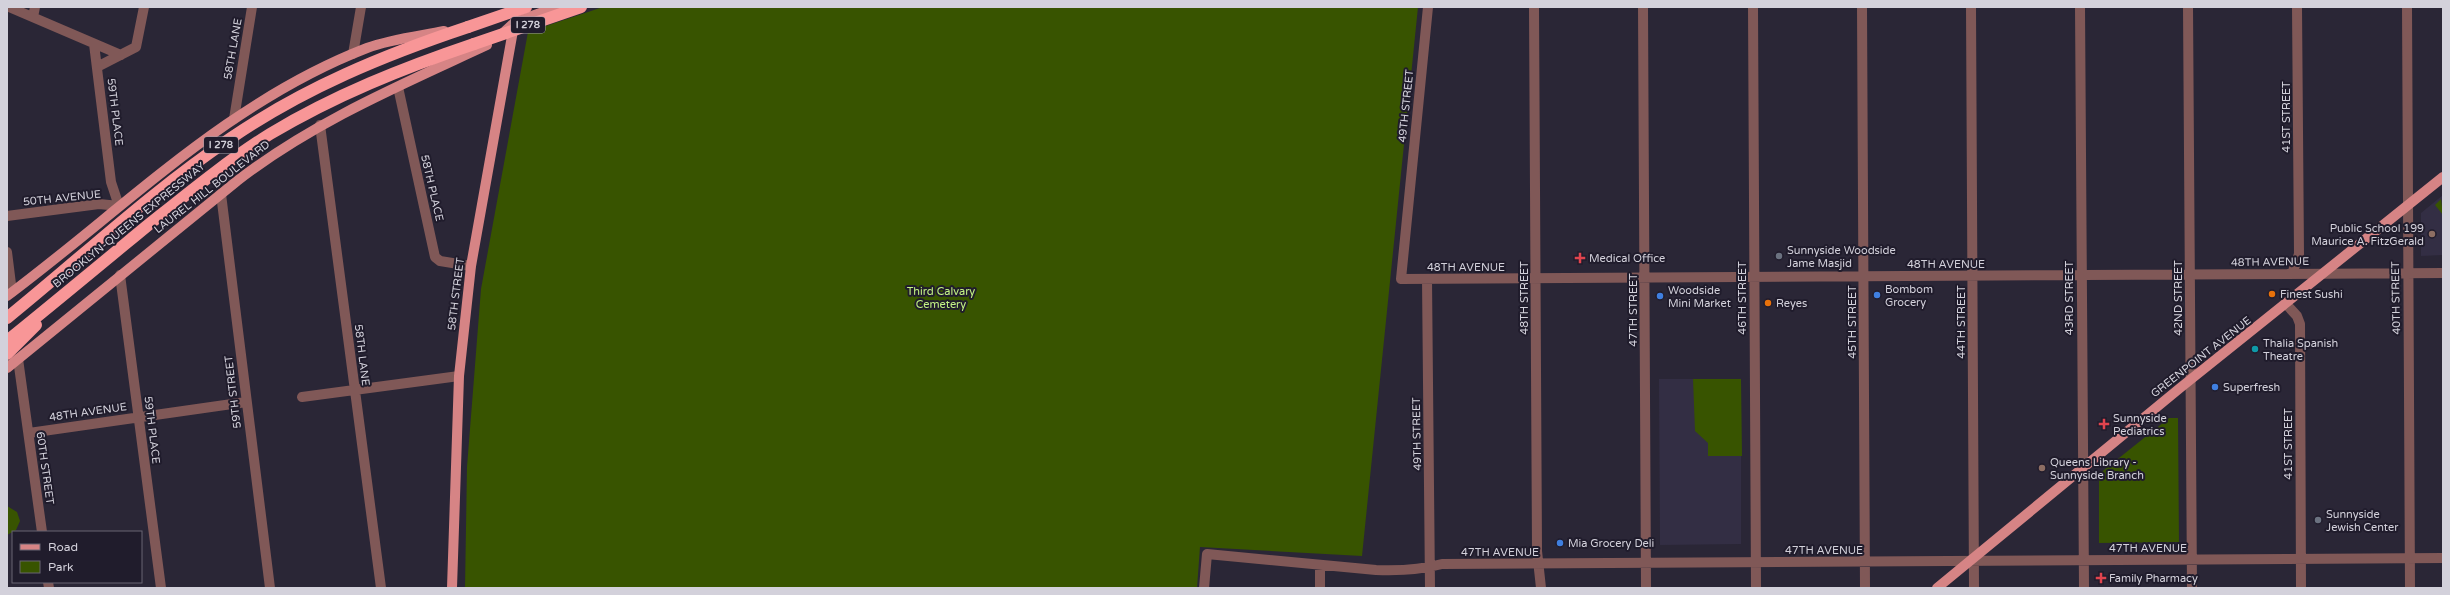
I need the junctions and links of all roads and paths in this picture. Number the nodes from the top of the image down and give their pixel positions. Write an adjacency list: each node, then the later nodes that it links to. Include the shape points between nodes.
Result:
1 (9, 7): 19 (street)
2 (144, 7): 23 (street, via 136,47)
3 (252, 7): 26 (street, 58TH LANE)
4 (361, 7): 22 (street)
5 (516, 7): 20 (main road, 58TH STREET)
6 (526, 7): 52 (highway, BROOKLYN-QUEENS EXPRESSWAY / I 278, bridge, via 407,47 345,73 244,129 178,178)
7 (557, 7): 20 (main road, LAUREL HILL BOULEVARD)
8 (581, 7): 50 (highway, BROOKLYN-QUEENS EXPRESSWAY / I 278, bridge, via 373,81 313,110 270,134 216,171)
9 (1428, 7): 47 (street, 49TH STREET)
10 (1534, 7): 46 (street, 48TH STREET)
11 (1643, 7): 43 (street, 47TH STREET)
12 (1753, 7): 44 (street, 46TH STREET)
13 (1862, 7): 45 (street, 45TH STREET)
14 (1971, 7): 42 (street, 44TH STREET)
15 (2080, 7): 40 (street, 43RD STREET)
16 (2188, 7): 41 (street, 42ND STREET)
17 (2297, 7): 38 (street, 41ST STREET, via 2299,254)
18 (2407, 7): 31 (street, 40TH STREET)
19 (34, 12): 21 (street)
20 (515, 22): 22 (main road, LAUREL HILL BOULEVARD, via 501,19 386,42); 25 (main road, LAUREL HILL BOULEVARD, via 496,40); 34 (main road, 58TH STREET)
21 (94, 44): 23 (street); 24 (street, 59TH PLACE)
22 (353, 54): 26 (main road, LAUREL HILL BOULEVARD, via 303,78)
23 (121, 55): 24 (street)
24 (97, 67): 30 (street, 59TH PLACE, via 111,182)
25 (398, 87): 27 (main road, LAUREL HILL BOULEVARD); 34 (street, 58TH PLACE, via 435,257 440,261)
26 (234, 119): 30 (main road, LAUREL HILL BOULEVARD, via 189,149)
27 (320, 125): 29 (main road, LAUREL HILL BOULEVARD, via 271,156); 58 (street, 58TH LANE)
28 (2443, 177): 31 (main road, GREENPOINT AVENUE)
29 (221, 194): 39 (main road, LAUREL HILL BOULEVARD); 60 (street, 59TH STREET)
30 (119, 206): 32 (street, 50TH AVENUE, via 99,204); 49 (main road, LAUREL HILL BOULEVARD)
31 (2407, 207): 35 (main road, GREENPOINT AVENUE); 36 (street, 40TH STREET)
32 (7, 216)
33 (7, 252): 49 (street)
34 (471, 266): 56 (main road, 58TH STREET)
35 (2325, 273): 36 (street, 48TH AVENUE); 38 (street, 48TH AVENUE); 51 (main road, GREENPOINT AVENUE)
36 (2408, 273): 37 (street, 48TH AVENUE); 65 (street, 40TH STREET)
37 (2443, 273)
38 (2292, 274): 41 (street, 48TH AVENUE)
39 (120, 275): 54 (main road, LAUREL HILL BOULEVARD); 61 (street, 59TH PLACE)
40 (2081, 275): 41 (street, 48TH AVENUE); 42 (street, 48TH AVENUE); 63 (street, 43RD STREET)
41 (2190, 275): 57 (street, 42ND STREET)
42 (1972, 276): 45 (street, 48TH AVENUE); 68 (street, 44TH STREET)
43 (1644, 277): 44 (street, 48TH AVENUE); 46 (street, 48TH AVENUE); 73 (street, 47TH STREET)
44 (1754, 277): 45 (street, 48TH AVENUE); 72 (street, 46TH STREET)
45 (1863, 277): 71 (street, 45TH STREET)
46 (1536, 278): 48 (street, 48TH AVENUE); 74 (street, 48TH STREET)
47 (1401, 279): 48 (street, 48TH AVENUE)
48 (1427, 279): 76 (street, 49TH STREET)
49 (10, 294)
50 (60, 297): 53 (highway, BROOKLYN-QUEENS EXPRESSWAY / I 278); 54 (highway, via 17,346)
51 (2286, 304): 57 (main road, GREENPOINT AVENUE); 67 (street, 41ST STREET, via 2297,316 2300,324)
52 (7, 318)
53 (7, 341)
54 (12, 357): 55 (main road, LAUREL HILL BOULEVARD); 62 (street, 60TH STREET)
55 (7, 368)
56 (460, 376): 58 (street); 80 (main road, 58TH STREET)
57 (2190, 381): 63 (main road, GREENPOINT AVENUE); 70 (street, 42ND STREET)
58 (354, 389): 59 (street); 79 (street, 58TH LANE)
59 (302, 397)
60 (246, 402): 61 (street, 48TH AVENUE); 78 (street, 59TH STREET)
61 (139, 417): 62 (street, 48TH AVENUE); 77 (street, 59TH PLACE)
62 (29, 433): 64 (street, 60TH STREET)
63 (2082, 468): 68 (main road, GREENPOINT AVENUE); 69 (street, 43RD STREET)
64 (42, 531)
65 (2410, 558): 66 (street, 47TH AVENUE); 67 (street, 47TH AVENUE); 93 (street, 40TH STREET)
66 (2443, 558)
67 (2301, 559): 70 (street, 47TH AVENUE); 92 (street, 41ST STREET)
68 (1973, 560): 69 (street, 47TH AVENUE); 71 (street, 47TH AVENUE); 88 (main road, GREENPOINT AVENUE); 89 (street, 44TH STREET)
69 (2084, 560): 70 (street, 47TH AVENUE); 90 (street, 43RD STREET)
70 (2192, 560): 91 (street, 42ND STREET)
71 (1865, 561): 72 (street, 47TH AVENUE); 87 (street, 45TH STREET)
72 (1756, 562): 73 (street, 47TH AVENUE); 86 (street, 46TH STREET)
73 (1646, 563): 74 (street, 47TH AVENUE); 85 (street, 47TH STREET)
74 (1539, 564): 76 (street, 47TH AVENUE, via 1442,564); 84 (street, 48TH STREET)
75 (1320, 565): 76 (street, 47TH AVENUE, via 1376,570 1417,570); 81 (street, 47TH AVENUE, via 1207,554); 82 (street)
76 (1430, 567): 83 (street, 49TH STREET)
77 (161, 588)
78 (270, 588)
79 (381, 588)
80 (452, 588)
81 (1204, 588)
82 (1320, 588)
83 (1430, 588)
84 (1541, 588)
85 (1646, 588)
86 (1756, 588)
87 (1865, 588)
88 (1937, 588)
89 (1974, 588)
90 (2084, 588)
91 (2192, 588)
92 (2301, 588)
93 (2410, 588)

